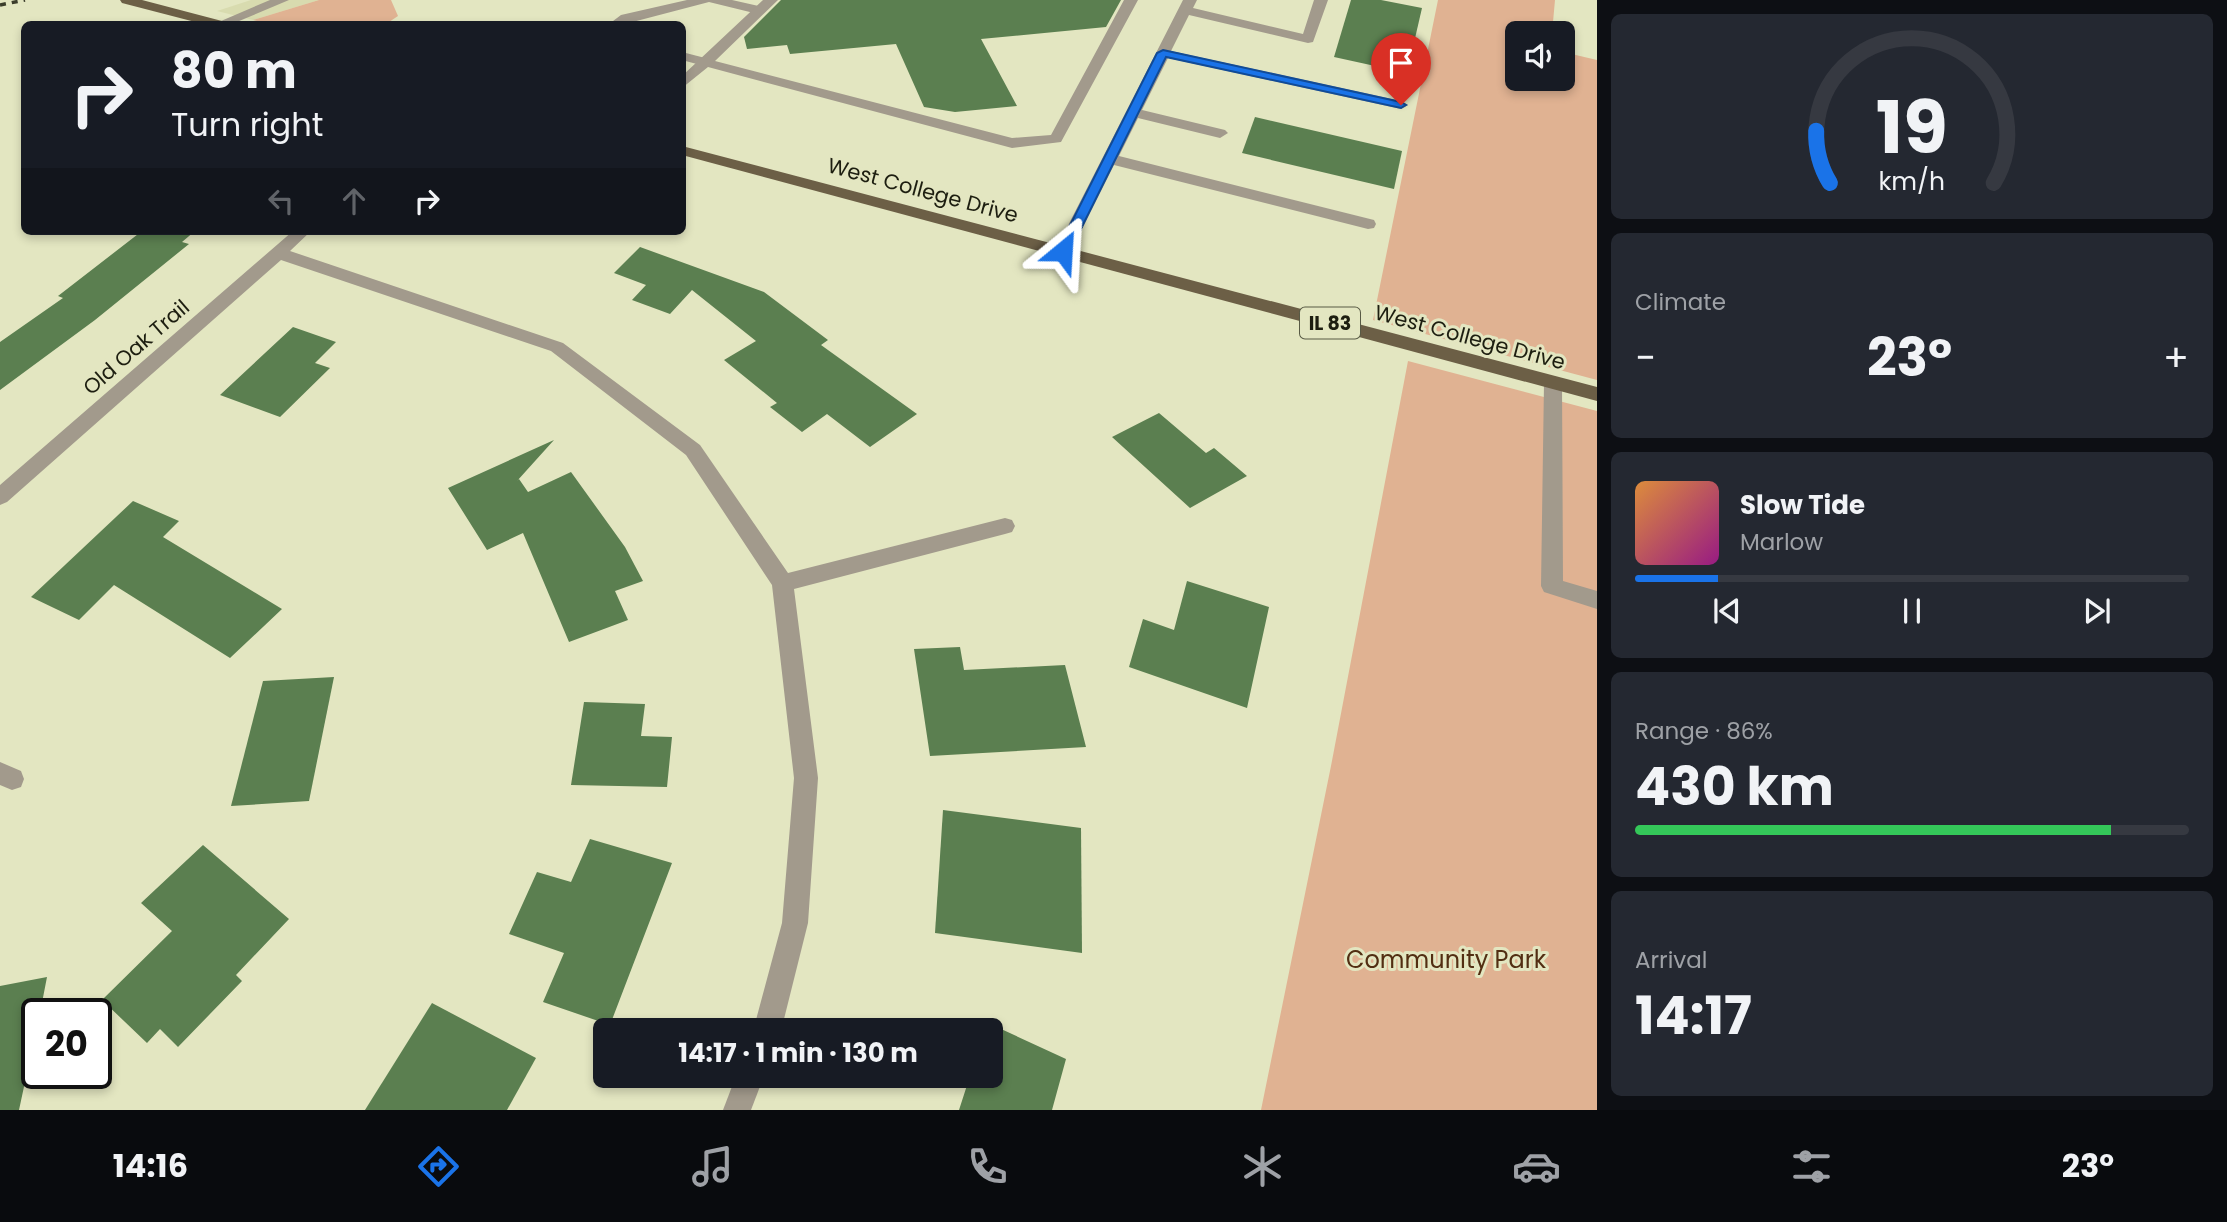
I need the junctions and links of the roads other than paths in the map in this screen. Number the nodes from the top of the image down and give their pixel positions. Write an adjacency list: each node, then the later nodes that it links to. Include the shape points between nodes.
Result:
1 (127, 0): 10 (main road)
2 (282, 0): 11 (street)
3 (704, 0): 12 (street)
4 (715, 0): 9 (street)
5 (771, 0): 9 (street)
6 (1131, 0): 15 (street, via 1056,139 1012,144)
7 (1321, 0): 8 (street, via 1308,39)
8 (1187, 5): 13 (street)
9 (758, 10): 15 (street)
10 (208, 21)
11 (227, 21)
12 (621, 21)
13 (1163, 53): 17 (street); 18 (street)
14 (686, 57): 15 (street)
15 (704, 62): 16 (street)
16 (686, 80)
17 (1401, 105)
18 (1133, 112): 19 (street); 21 (street)
19 (1220, 133)
20 (686, 151): 24 (main road, West College Drive / IL 83)
21 (1110, 159): 22 (street); 24 (street)
22 (1368, 224)
23 (298, 235): 25 (street, Old Oak Trail)
24 (1063, 251): 26 (main road, West College Drive / IL 83)
25 (278, 253): 28 (street, Old Oak Trail); 30 (street, via 557,347 693,450)
26 (1553, 383): 27 (main road, West College Drive / IL 83); 31 (street, via 1552,586)
27 (1597, 394)
28 (0, 497)
29 (1005, 526): 30 (street)
30 (783, 583): 32 (street, via 806,778 795,923)
31 (1597, 600)
32 (770, 1018)
33 (745, 1088): 34 (street)
34 (737, 1110)

